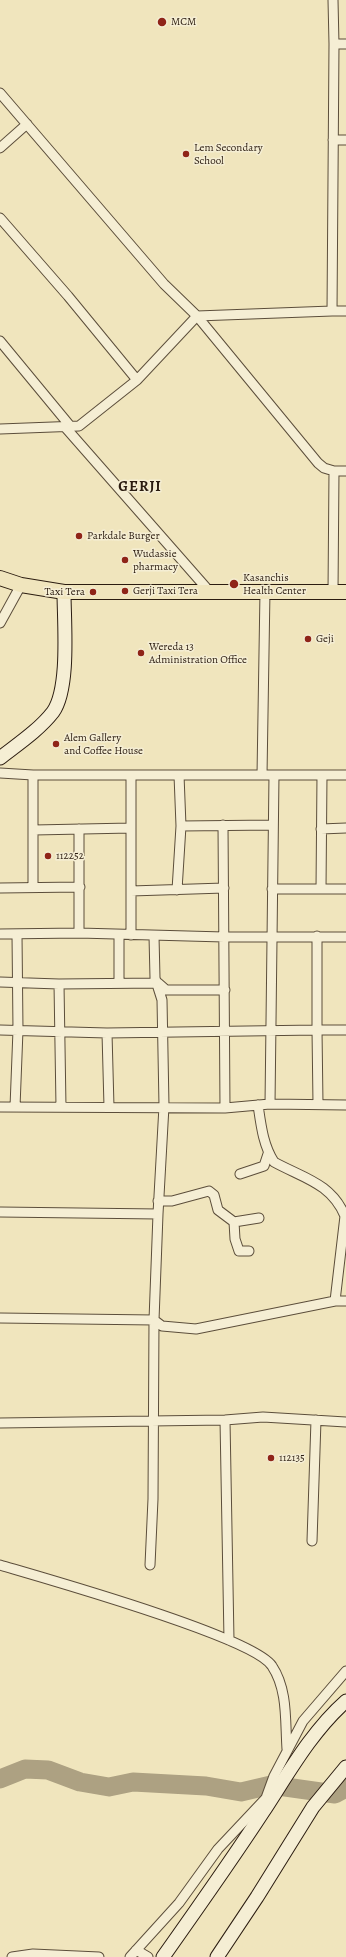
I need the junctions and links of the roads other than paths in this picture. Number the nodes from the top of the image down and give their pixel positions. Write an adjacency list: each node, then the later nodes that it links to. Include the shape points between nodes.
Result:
1 (333, 0): 2 (street)
2 (334, 44): 3 (street); 6 (street)
3 (346, 44)
4 (0, 93): 5 (street)
5 (27, 124): 8 (street); 12 (street, via 164,284)
6 (333, 140): 7 (street); 10 (street)
7 (346, 140)
8 (0, 148)
9 (0, 218): 14 (street)
10 (332, 311): 11 (street); 12 (street)
11 (346, 311)
12 (197, 316): 14 (street); 17 (street, via 318,463)
13 (0, 340): 15 (street)
14 (137, 380): 15 (street, via 79,426)
15 (68, 427): 16 (street, via 20,427); 21 (street)
16 (0, 430)
17 (334, 471): 18 (street); 24 (street)
18 (346, 471)
19 (0, 578): 20 (main road)
20 (21, 585): 23 (main road); 25 (street)
21 (209, 591): 22 (main road); 23 (main road)
22 (265, 591): 24 (main road); 31 (street)
23 (64, 592): 26 (main road, via 64,660 59,700 40,725)
24 (339, 592)
25 (0, 623)
26 (0, 758)
27 (0, 773): 28 (street)
28 (33, 775): 29 (street); 42 (street)
29 (131, 775): 30 (street); 38 (street)
30 (179, 775): 31 (street); 37 (street)
31 (262, 775): 32 (street)
32 (274, 775): 33 (street); 35 (street)
33 (322, 775): 34 (street); 41 (street)
34 (346, 775)
35 (273, 824): 36 (street); 47 (street)
36 (222, 825): 37 (street); 46 (street)
37 (181, 826): 50 (street)
38 (131, 828): 40 (street); 51 (street)
39 (346, 828): 41 (street)
40 (79, 829): 42 (street); 44 (street)
41 (321, 829): 48 (street)
42 (34, 830): 43 (street)
43 (33, 887): 44 (street); 45 (street)
44 (80, 887): 52 (street)
45 (0, 888)
46 (224, 888): 50 (street); 60 (street)
47 (272, 889): 48 (street); 58 (street)
48 (321, 889): 49 (street)
49 (346, 889)
50 (177, 890): 51 (street)
51 (131, 891): 56 (street)
52 (80, 933): 54 (street); 55 (street)
53 (0, 934): 54 (street)
54 (17, 934): 63 (street)
55 (119, 935): 56 (street); 64 (street)
56 (131, 935): 57 (street)
57 (154, 936): 60 (street); 65 (street, via 155,978)
58 (272, 936): 59 (street); 60 (street); 72 (street)
59 (317, 936): 61 (street); 70 (street)
60 (224, 937): 67 (street)
61 (346, 937)
62 (0, 982): 63 (street)
63 (17, 982): 66 (street); 69 (street)
64 (119, 982): 65 (street); 66 (street)
65 (158, 982): 67 (street, via 166,990); 74 (street, via 162,1000)
66 (59, 984): 73 (street)
67 (225, 990): 75 (street)
68 (0, 1030): 69 (street)
69 (18, 1030): 73 (street); 83 (street)
70 (317, 1030): 71 (street); 72 (street); 78 (street)
71 (346, 1030)
72 (271, 1031): 75 (street); 77 (street)
73 (60, 1032): 76 (street); 84 (street)
74 (163, 1032): 75 (street); 76 (street); 81 (street)
75 (225, 1032): 86 (street)
76 (107, 1033): 85 (street)
77 (270, 1104): 78 (street); 79 (street)
78 (318, 1104): 80 (street)
79 (258, 1105): 86 (street); 87 (street)
80 (346, 1105)
81 (164, 1106): 85 (street); 86 (street); 89 (street)
82 (0, 1107): 83 (street)
83 (15, 1107): 84 (street)
84 (61, 1107): 85 (street)
85 (109, 1107)
86 (225, 1108)
87 (268, 1154): 88 (street, via 264,1166); 94 (street, via 274,1162 330,1191 345,1216)
88 (240, 1174)
89 (158, 1201): 91 (street); 93 (street, via 172,1201 209,1190 214,1195 218,1210)
90 (0, 1212): 91 (street)
91 (158, 1214): 99 (street)
92 (258, 1218): 93 (street)
93 (234, 1222): 95 (street, via 239,1251)
94 (345, 1226): 96 (street)
95 (249, 1251)
96 (335, 1301): 97 (street); 99 (street, via 196,1329 162,1326)
97 (346, 1301)
98 (0, 1318): 99 (street)
99 (154, 1320): 100 (street)
100 (152, 1420): 101 (street); 104 (street); 107 (street, via 153,1499)
101 (225, 1420): 102 (street, via 263,1417); 108 (street)
102 (316, 1420): 103 (street); 105 (street)
103 (346, 1422)
104 (0, 1423)
105 (312, 1542)
106 (0, 1565): 108 (street, via 152,1612)
107 (150, 1565)
108 (229, 1640): 111 (street, via 262,1655 272,1665 284,1696)
109 (346, 1671): 111 (street, via 303,1721)
110 (346, 1701): 117 (main road, via 334,1711 296,1759 263,1813)
111 (288, 1749): 113 (street, via 266,1798 218,1849 179,1903)
112 (345, 1768): 118 (main road, via 313,1807)
113 (133, 1954): 116 (street)
114 (12, 1957): 115 (street, via 33,1954)
115 (99, 1957)
116 (148, 1957)
117 (163, 1957)
118 (217, 1957)

